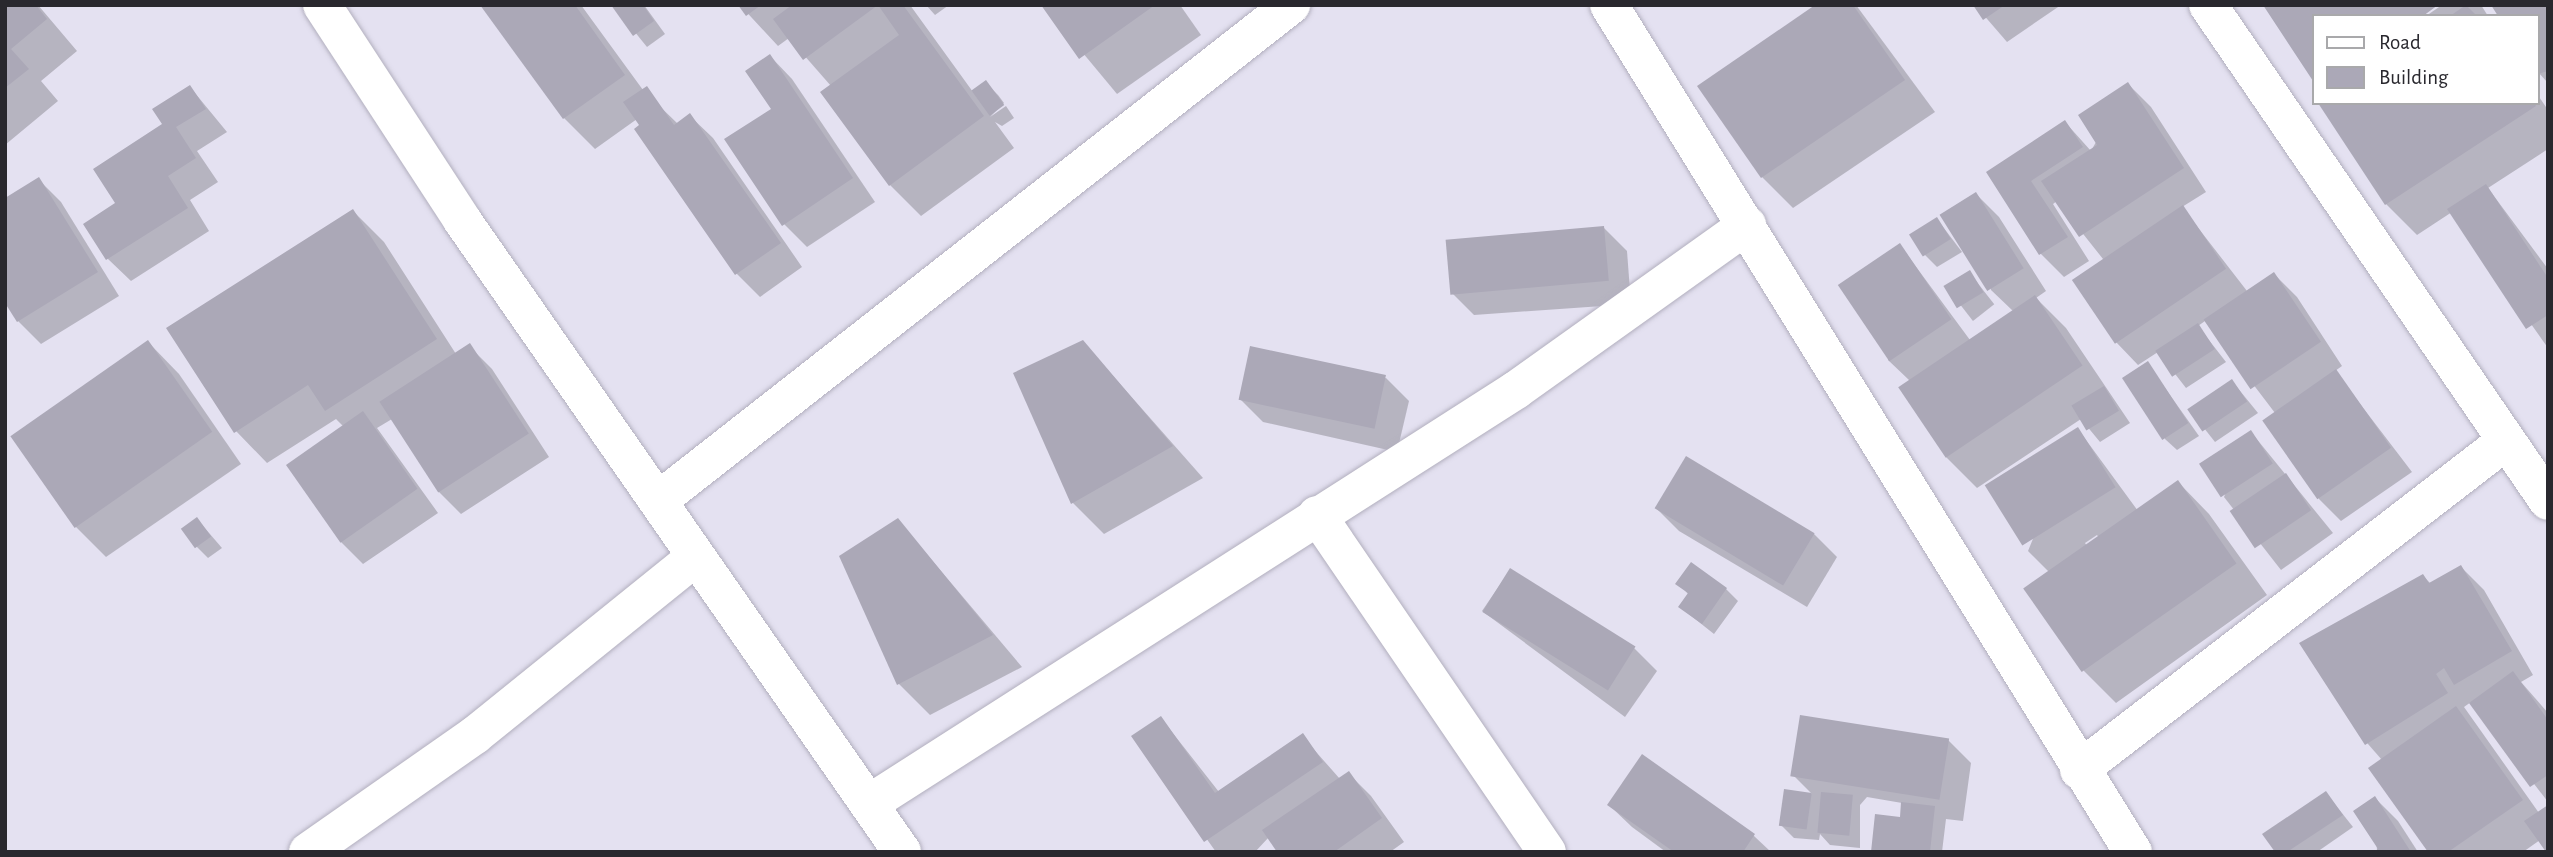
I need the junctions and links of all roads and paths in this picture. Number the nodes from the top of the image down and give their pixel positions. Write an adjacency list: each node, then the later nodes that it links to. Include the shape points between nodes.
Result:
1 (322, 5): 7 (street, via 461,220)
2 (1291, 5): 7 (street)
3 (1609, 5): 5 (street)
4 (2208, 5): 6 (street)
5 (1747, 225): 9 (street, via 1516,390); 11 (street)
6 (2506, 441): 8 (street); 11 (street)
7 (659, 500): 10 (street)
8 (2548, 501)
9 (1317, 515): 12 (street); 15 (street)
10 (694, 558): 12 (street); 13 (street, via 475,735)
11 (2079, 770): 16 (street)
12 (870, 803): 14 (street)
13 (308, 852)
14 (902, 852)
15 (1547, 852)
16 (2133, 852)

